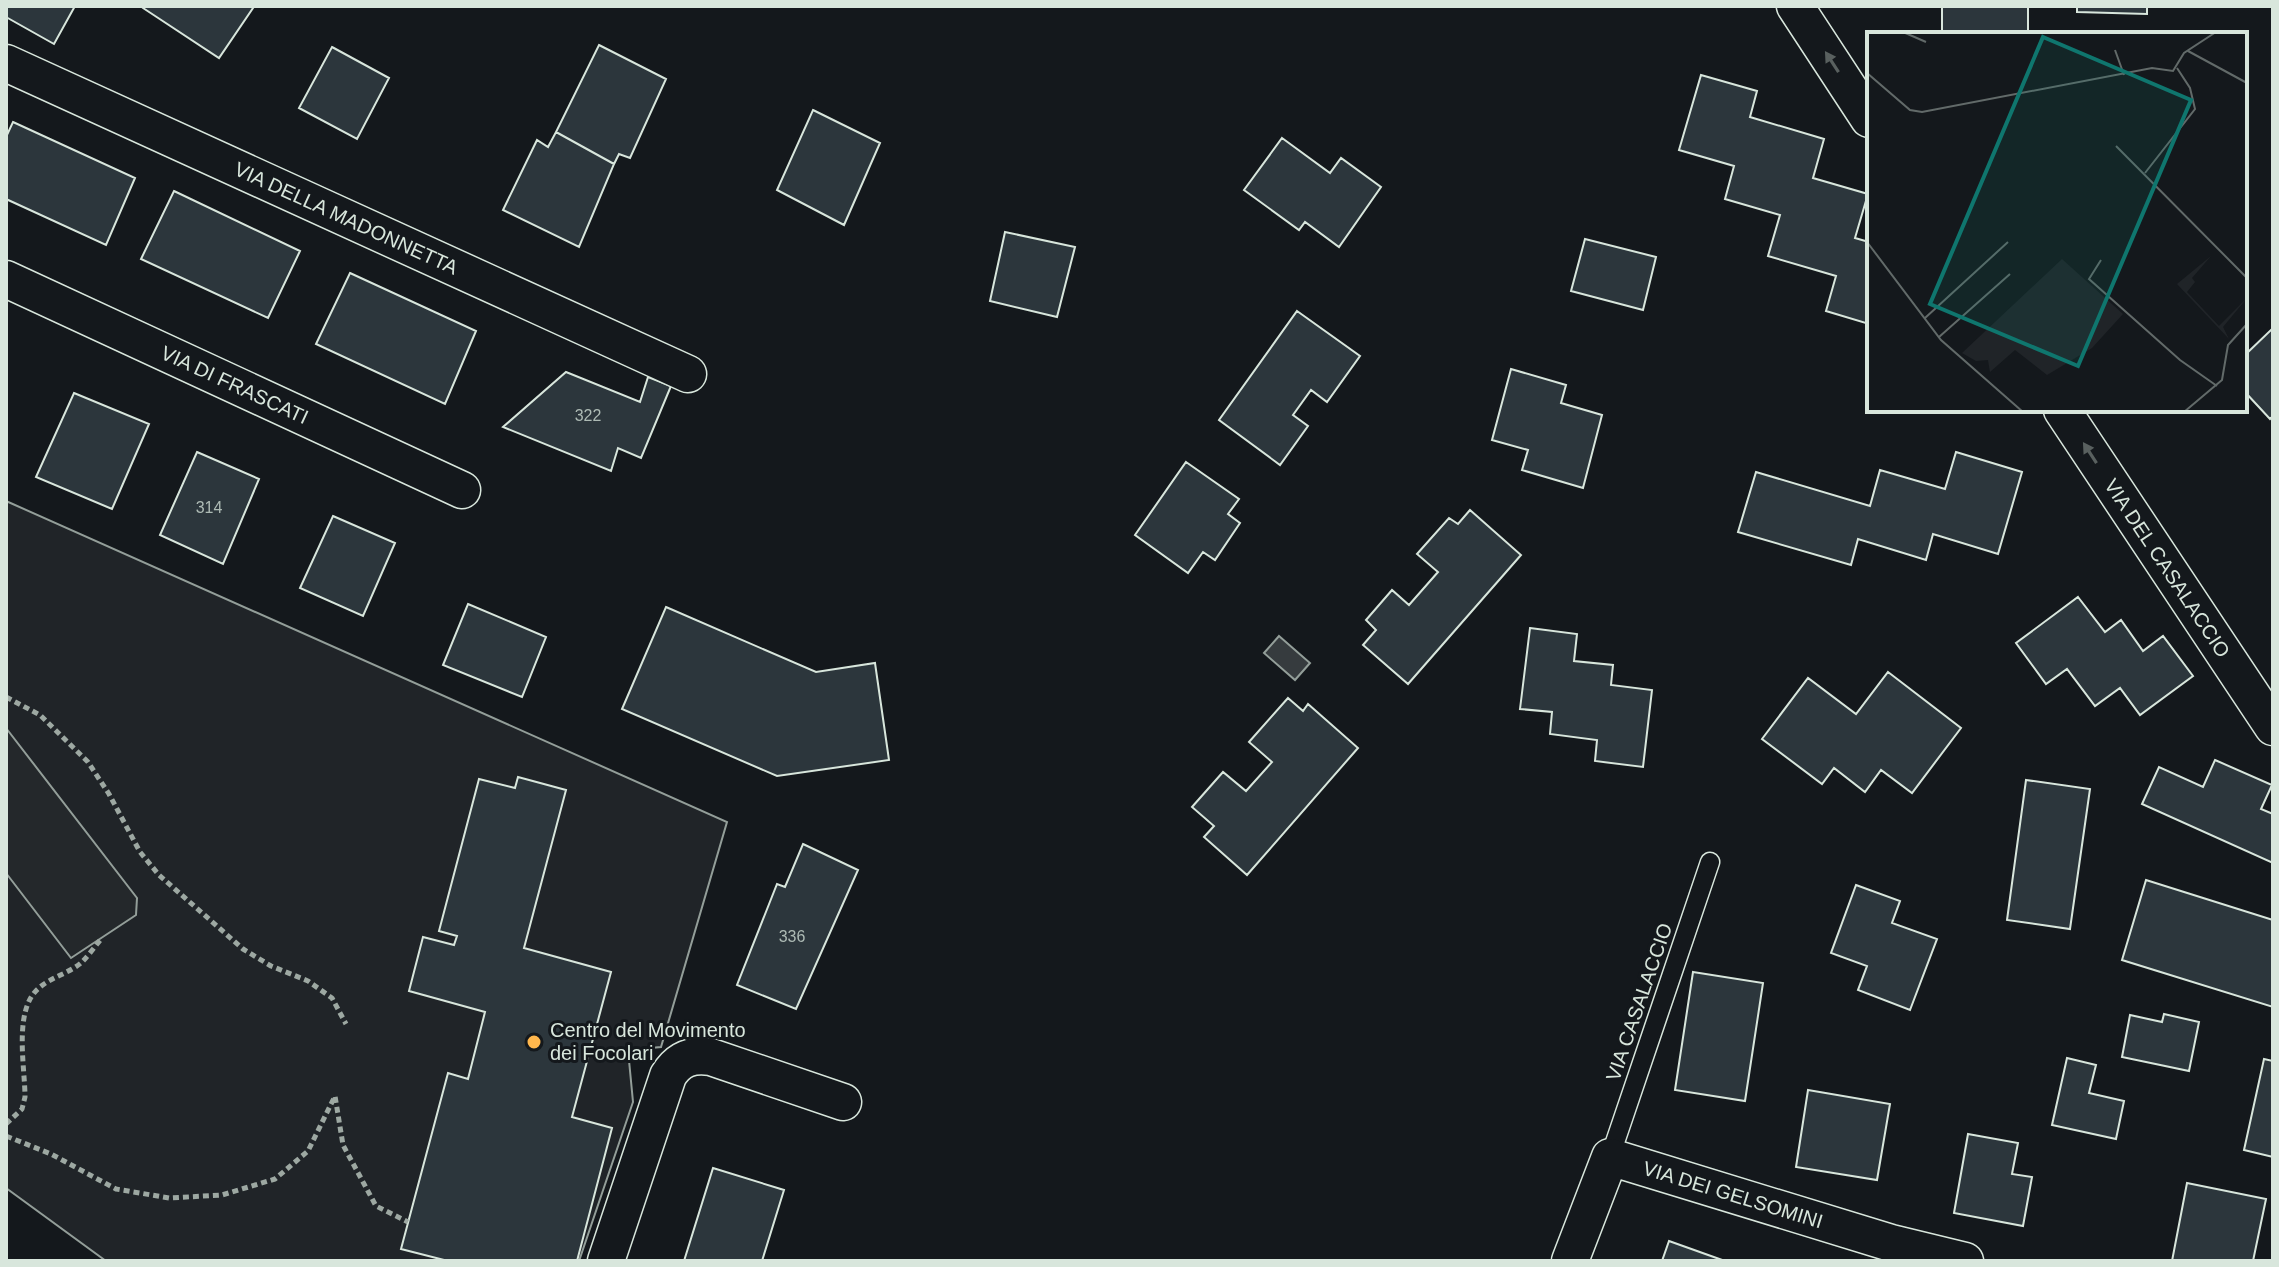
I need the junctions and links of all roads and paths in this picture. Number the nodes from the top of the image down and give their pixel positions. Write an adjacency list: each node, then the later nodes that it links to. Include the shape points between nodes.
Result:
1 (1795, 6): 3 (street, one-way to 1)
2 (6, 63): 5 (street, VIA DELLA MADONNETTA)
3 (1867, 116)
4 (6, 279): 7 (street, VIA DI FRASCATI)
5 (688, 374)
6 (2063, 412): 9 (street, VIA DEL CASALACCIO, one-way to 6)
7 (462, 490)
8 (6, 697): 12 (path, via 40,715 88,762 159,875 243,949 332,998)
9 (2268, 707)
10 (1710, 862): 16 (lane, VIA CASALACCIO)
11 (102, 938): 14 (path, via 81,963 31,996 23,1022 25,1097 22,1109)
12 (346, 1024)
13 (843, 1102): 18 (street, via 711,1057 681,1060 668,1076)
14 (6, 1124)
15 (6, 1136): 17 (path, via 116,1189 169,1198 222,1195 275,1179 308,1151 335,1096 343,1145 376,1206)
16 (1610, 1157): 19 (street); 20 (street, VIA DEI GELSOMINI)
17 (408, 1222)
18 (606, 1261)
19 (1570, 1261)
20 (1965, 1261)

